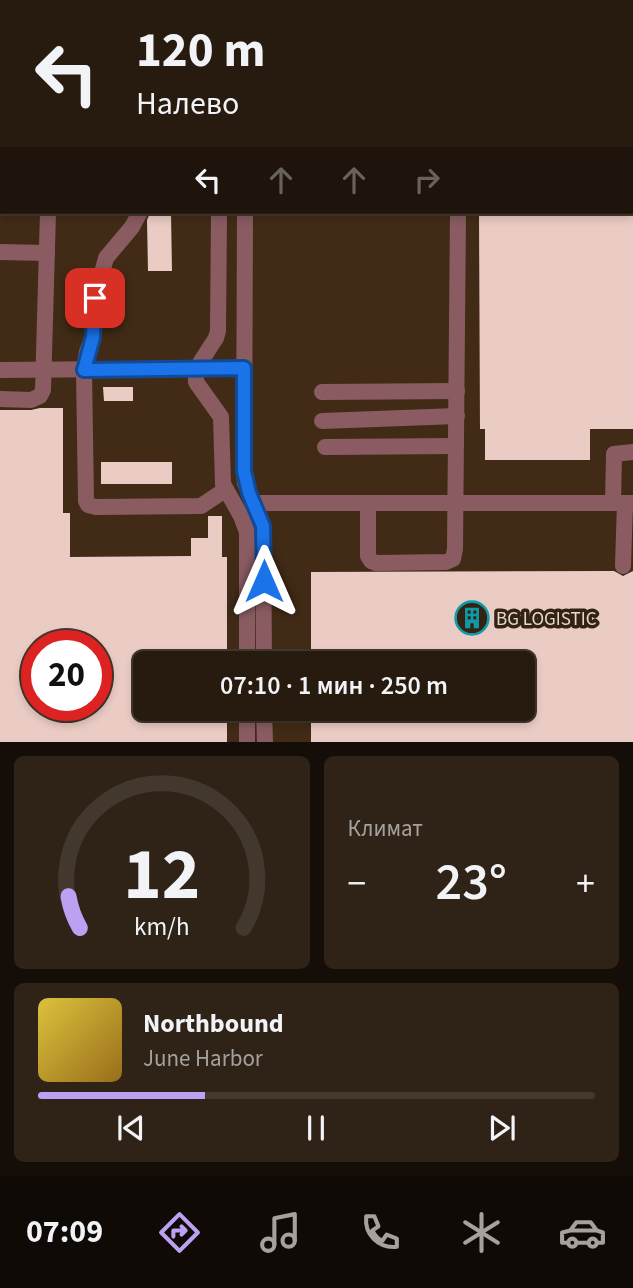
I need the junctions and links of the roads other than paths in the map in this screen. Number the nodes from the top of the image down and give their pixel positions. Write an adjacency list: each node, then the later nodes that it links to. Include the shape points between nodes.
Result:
1 (48, 214): 7 (lane)
2 (139, 214): 12 (lane, via 106,258)
3 (219, 214): 9 (lane, via 218,331)
4 (245, 214): 8 (lane)
5 (458, 214): 13 (lane)
6 (0, 252): 7 (lane)
7 (47, 253): 11 (lane)
8 (244, 368): 9 (lane); 22 (lane, via 244,471)
9 (196, 369): 12 (lane); 21 (lane, via 197,386 221,417)
10 (0, 370): 11 (lane)
11 (43, 370): 12 (lane); 15 (lane, via 40,396)
12 (84, 370): 21 (lane, via 88,505 201,506)
13 (457, 390): 14 (lane); 16 (lane)
14 (321, 393)
15 (0, 399)
16 (457, 416): 17 (lane); 18 (lane)
17 (322, 421)
18 (456, 446): 19 (lane); 24 (lane)
19 (325, 447)
20 (633, 452): 25 (lane, via 614,454)
21 (225, 490): 27 (lane, via 247,532)
22 (255, 503): 23 (lane); 28 (lane, via 263,526)
23 (368, 503): 24 (lane); 24 (lane, via 368,556 376,563 450,561 455,549)
24 (456, 503): 25 (lane)
25 (624, 503): 26 (lane)
26 (623, 566)
27 (247, 651)
28 (264, 651)
29 (247, 721): 31 (lane)
30 (264, 721): 32 (lane)
31 (247, 742)
32 (265, 742)

